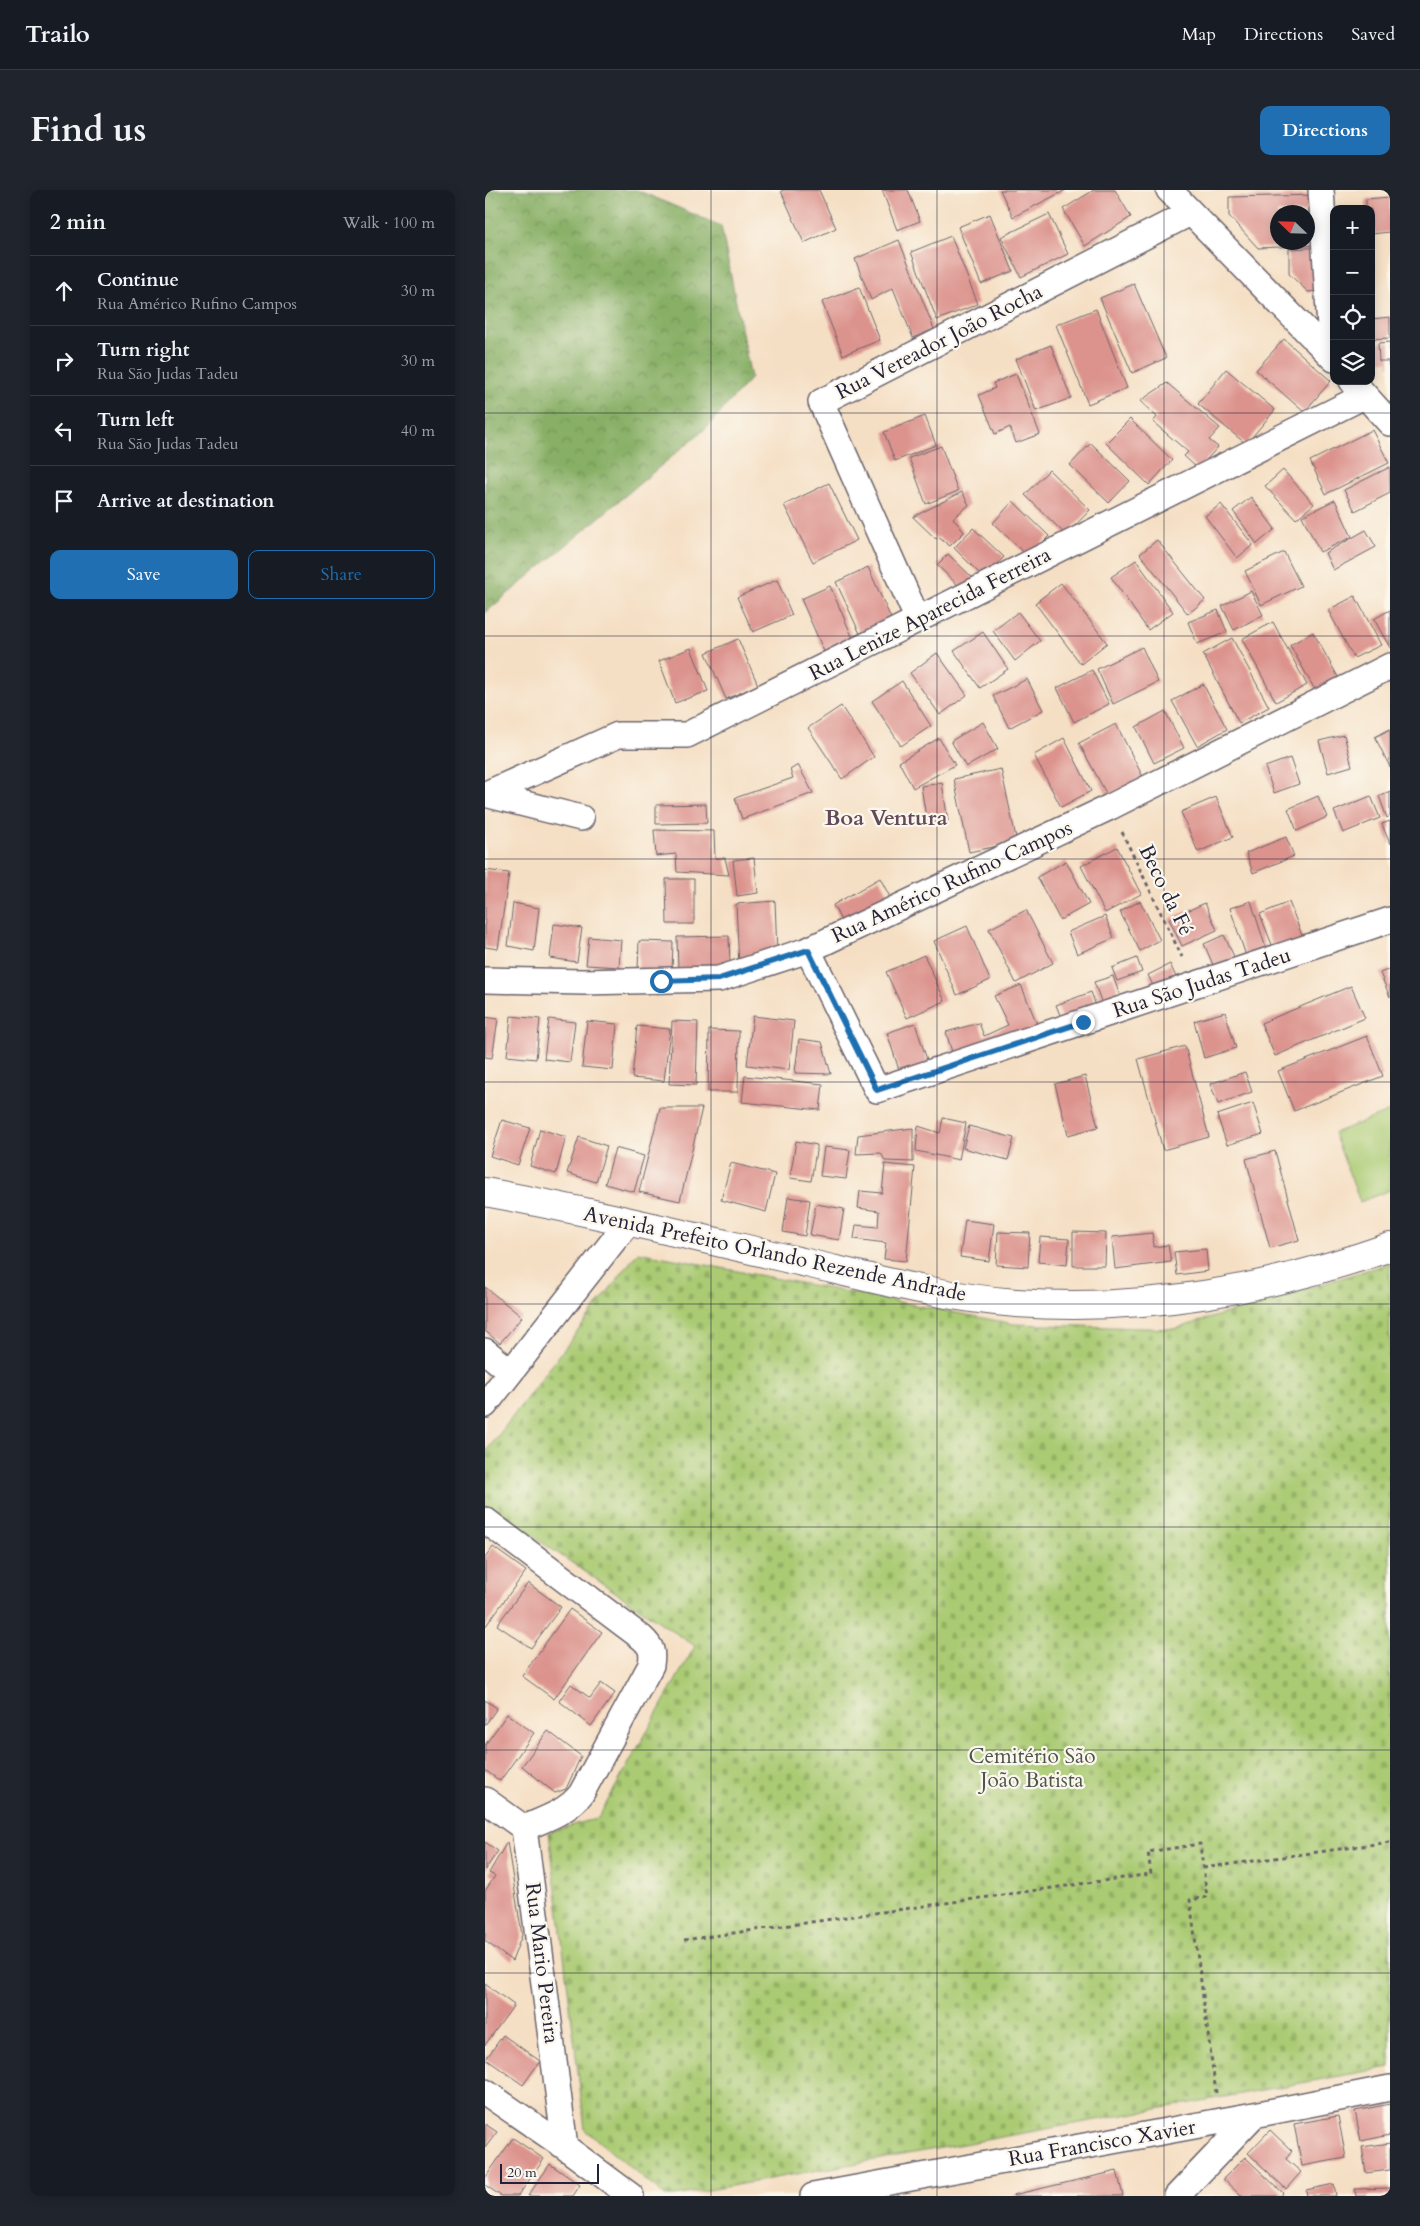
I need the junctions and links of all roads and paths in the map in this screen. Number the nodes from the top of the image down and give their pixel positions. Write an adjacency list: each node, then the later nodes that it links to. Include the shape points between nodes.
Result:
1 (1169, 190): 3 (street)
2 (1321, 190): 4 (street)
3 (1190, 213): 5 (street); 8 (street, Rua Vereador João Rocha, via 821,402)
4 (1332, 340)
5 (1330, 355)
6 (1358, 389): 7 (street); 8 (street, Rua Lenize Aparecida Ferreira)
7 (1390, 423)
8 (918, 620): 10 (street, Rua Lenize Aparecida Ferreira, via 687,735 618,735)
9 (1390, 666): 11 (street, Rua Américo Rufino Campos)
10 (485, 794): 12 (street)
11 (1110, 807): 14 (street, Rua Américo Rufino Campos); 16 (path, Beco da Fé)
12 (581, 818)
13 (1390, 920): 16 (street, Rua São Judas Tadeu)
14 (808, 950): 15 (street, Rua Américo Rufino Campos, via 719,979); 16 (street, Rua São Judas Tadeu, via 877,1090)
15 (485, 980)
16 (1195, 985)
17 (485, 1192): 18 (main road, Avenida Prefeito Orlando Rezende Andrade)
18 (629, 1221): 19 (main road, Avenida Prefeito Orlando Rezende Andrade, via 933,1292 1016,1303 1101,1304 1175,1300 1261,1285 1331,1267); 21 (street)
19 (1390, 1247)
20 (485, 1351): 21 (street)
21 (511, 1372): 22 (street)
22 (485, 1405)
23 (485, 1520): 25 (street, via 642,1638 653,1653 651,1665 581,1794 573,1804)
24 (485, 1800): 25 (street)
25 (524, 1828): 33 (street, Rua Mario Pereira)
26 (1390, 1842): 27 (path)
27 (1203, 1868): 28 (path, via 1200,1844 1148,1852 1151,1874); 32 (path, via 1207,1898 1190,1900)
28 (684, 1940)
29 (1390, 2088): 31 (street, Rua Francisco Xavier)
30 (485, 2092): 33 (street)
31 (1254, 2115): 32 (street, Rua Francisco Xavier); 36 (street)
32 (1219, 2121): 35 (street, Rua Francisco Xavier)
33 (565, 2147): 34 (street)
34 (631, 2196)
35 (813, 2196)
36 (1177, 2196)

